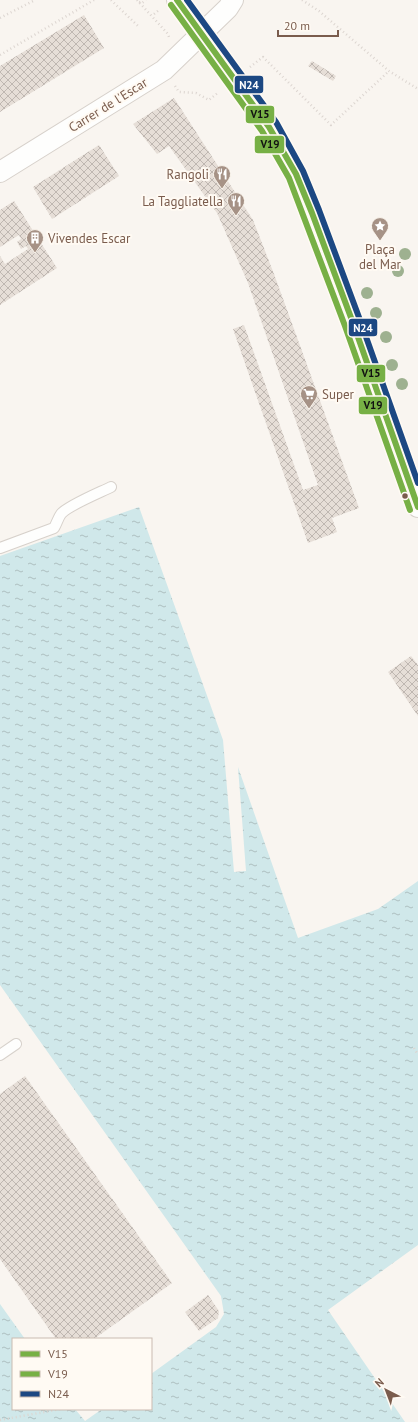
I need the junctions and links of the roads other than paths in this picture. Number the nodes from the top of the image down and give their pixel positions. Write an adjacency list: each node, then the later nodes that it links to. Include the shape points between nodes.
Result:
1 (177, 0): 3 (street)
2 (233, 0): 3 (street, Carrer de l'Escar)
3 (205, 30): 4 (street, Carrer de l'Escar, via 164,70); 6 (street, via 269,127 296,174 353,323)
4 (0, 172)
5 (111, 487): 7 (lane, via 68,508 61,514 54,528)
6 (418, 507)
7 (0, 548)
8 (16, 1044): 9 (lane)
9 (0, 1056)

